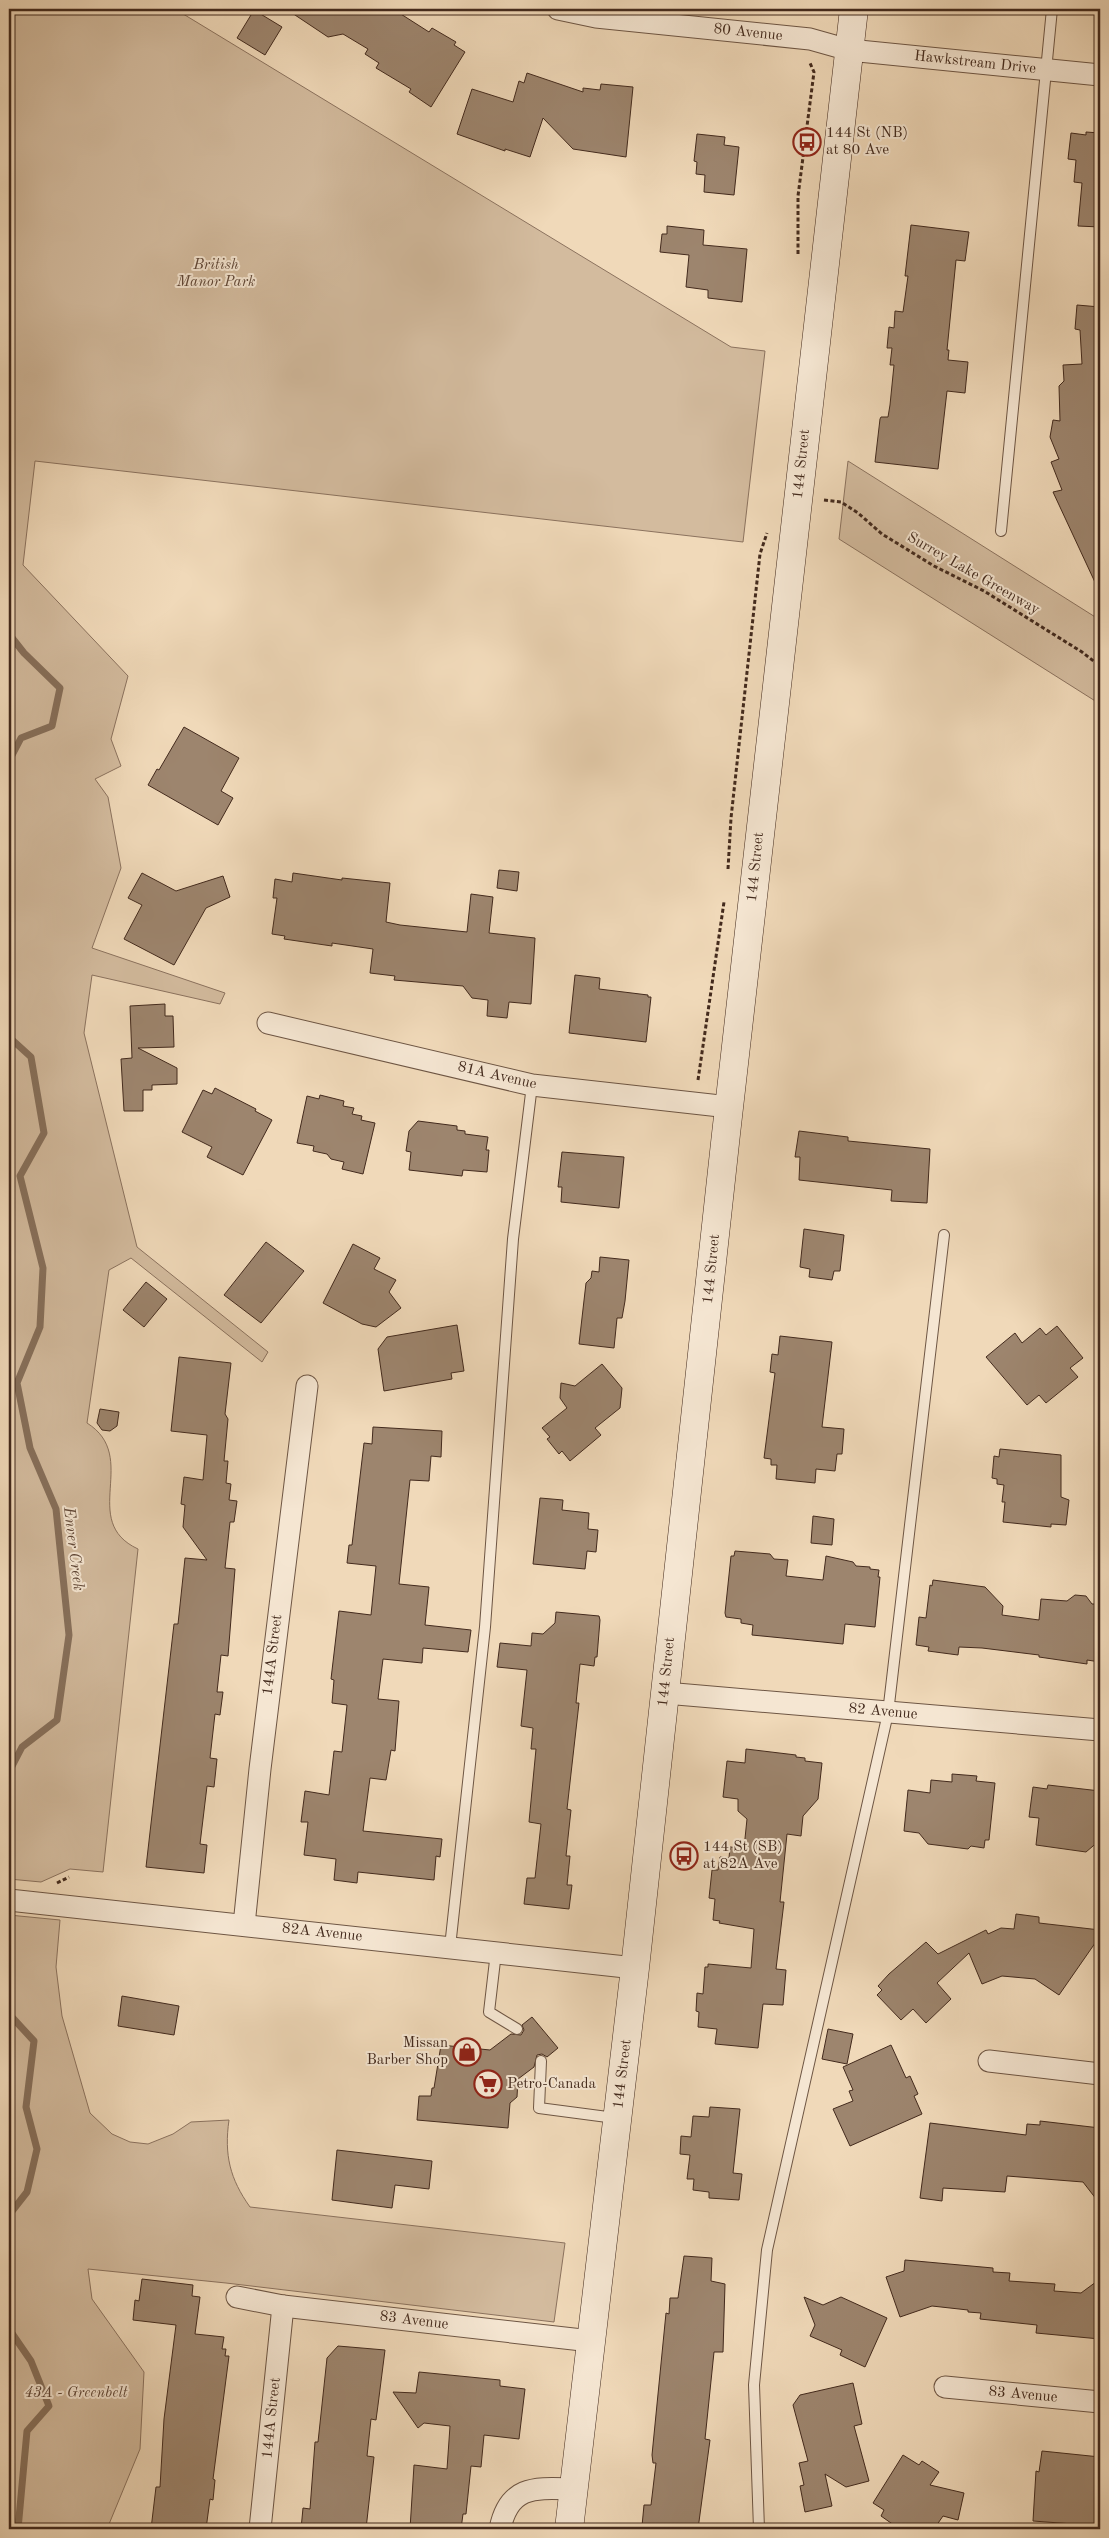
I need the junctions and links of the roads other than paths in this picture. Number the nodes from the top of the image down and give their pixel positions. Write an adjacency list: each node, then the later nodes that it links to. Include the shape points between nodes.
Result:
1 (558, 9): 4 (street, 80 Avenue, via 596,18)
2 (854, 9): 5 (main road, 144 Street)
3 (1052, 9): 6 (lane)
4 (653, 16): 5 (street, 80 Avenue, via 810,40)
5 (849, 50): 6 (street, Hawkstream Drive); 11 (main road, 144 Street)
6 (1046, 70): 7 (street, Hawkstream Drive); 8 (lane)
7 (1100, 75)
8 (1001, 531)
9 (268, 1023): 10 (street, 81A Avenue)
10 (532, 1085): 11 (street, 81A Avenue); 19 (lane, via 513,1239 485,1627)
11 (729, 1107): 14 (main road, 144 Street)
12 (944, 1235): 15 (lane)
13 (307, 1386): 18 (street, 144A Street)
14 (665, 1693): 15 (street, 82 Avenue); 21 (main road, 144 Street)
15 (888, 1713): 16 (street, 82 Avenue); 36 (lane, via 767,2250 754,2384)
16 (1100, 1730)
17 (9, 1900): 18 (street, 82A Avenue)
18 (244, 1925): 19 (street, 82A Avenue)
19 (450, 1947): 20 (street, 82A Avenue)
20 (496, 1952): 21 (street, 82A Avenue); 22 (lane, via 489,2012)
21 (635, 1968): 26 (main road, 144 Street)
22 (517, 2029)
23 (989, 2060): 25 (street)
24 (542, 2061): 26 (lane, via 539,2108)
25 (1100, 2074)
26 (618, 2118): 29 (main road, 144 Street)
27 (237, 2297): 28 (street, 83 Avenue)
28 (284, 2306): 29 (street, 83 Avenue); 33 (street, 144A Street)
29 (591, 2341): 32 (main road, 144 Street)
30 (945, 2387): 31 (street, 83 Avenue)
31 (1100, 2402)
32 (574, 2489): 34 (street, via 536,2488 522,2493 507,2507); 35 (main road, 144 Street)
33 (260, 2529)
34 (500, 2529)
35 (569, 2529)
36 (759, 2529)

